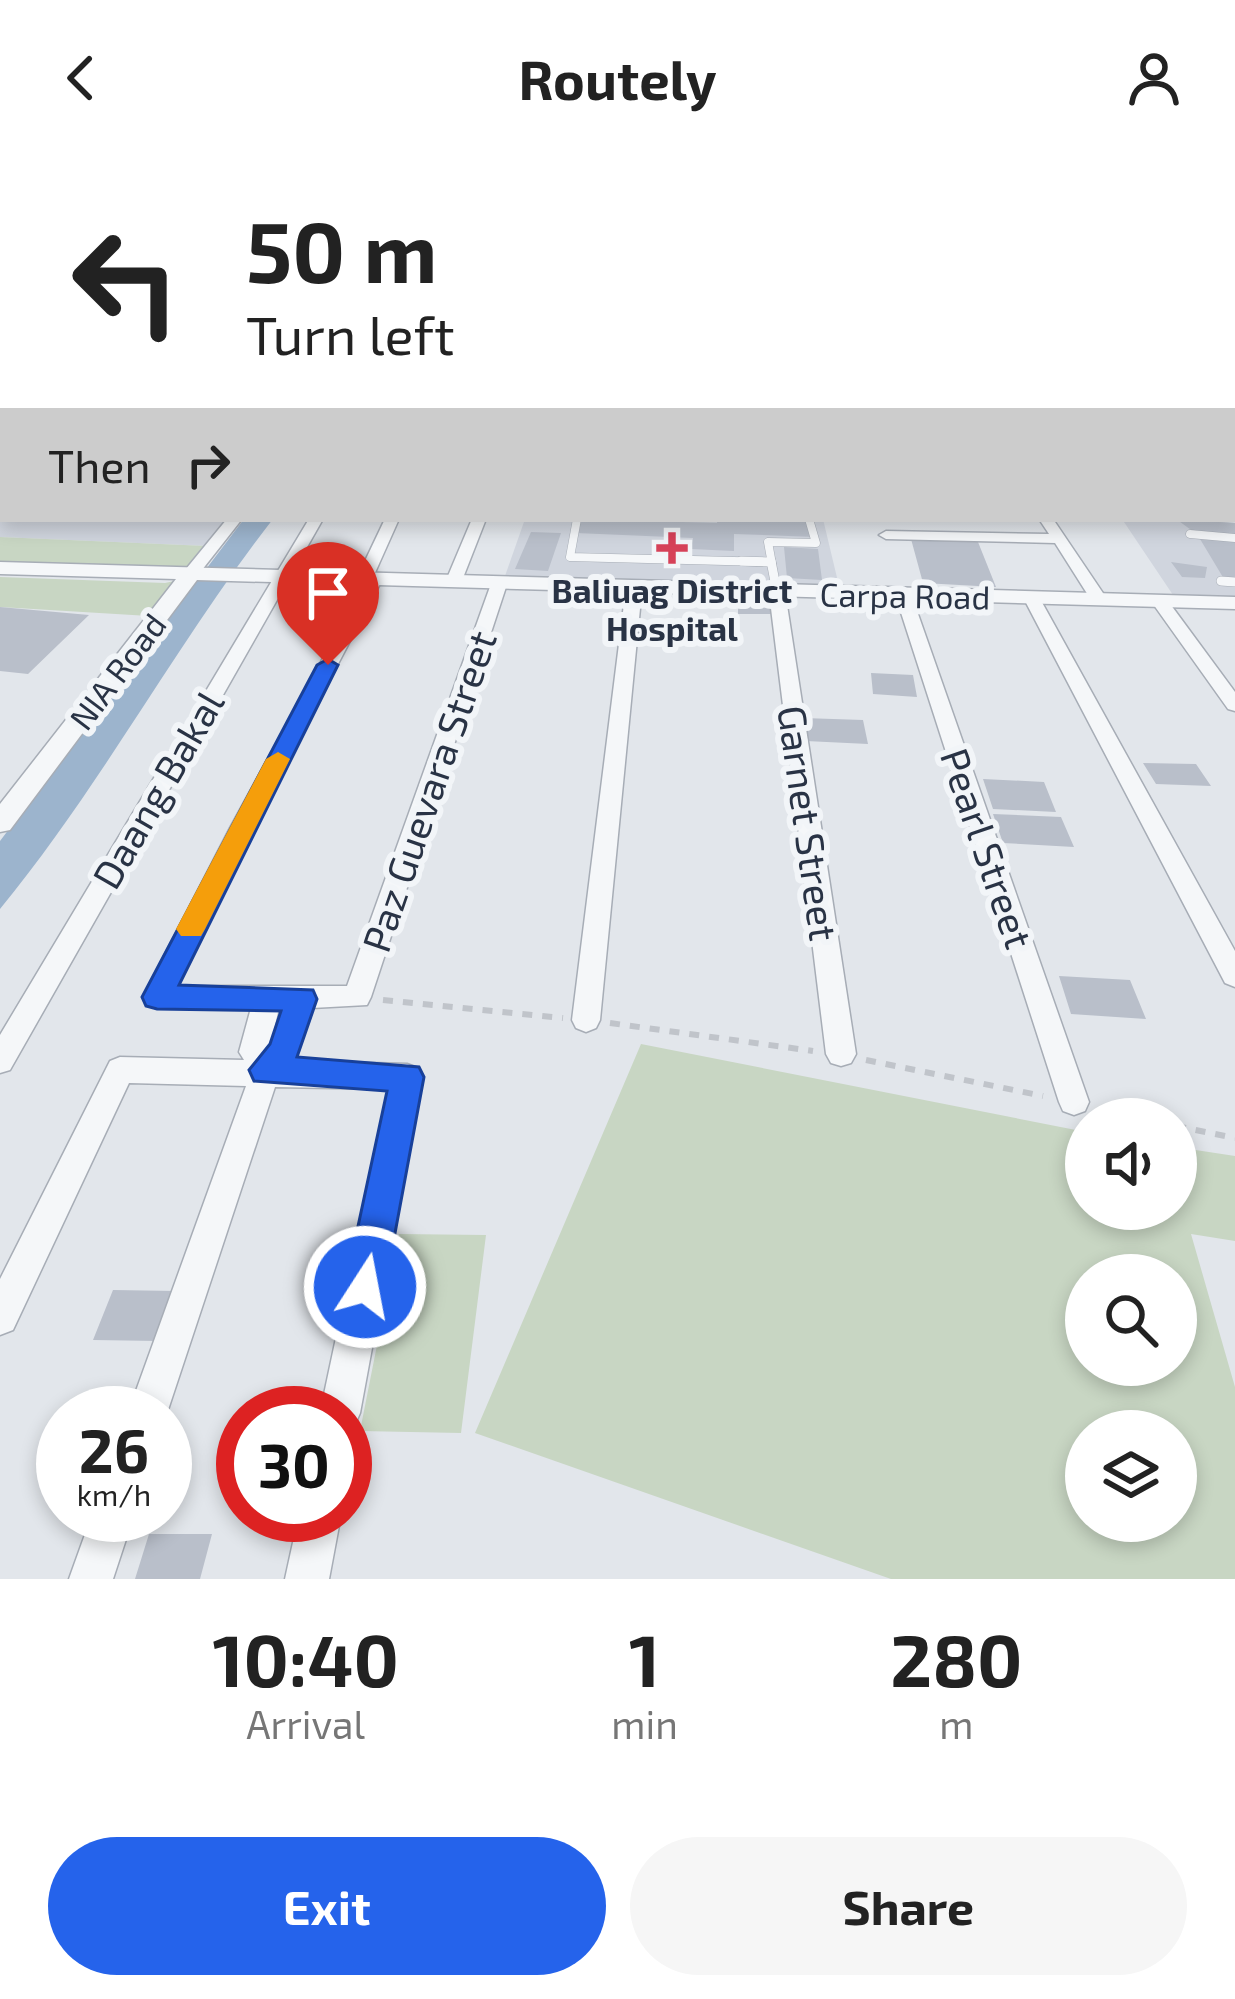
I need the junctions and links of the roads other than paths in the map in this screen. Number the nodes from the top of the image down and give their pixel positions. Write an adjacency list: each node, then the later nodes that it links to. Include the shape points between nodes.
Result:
1 (233, 522): 14 (street, NIA Road)
2 (314, 522): 15 (street, Daang Bakal)
3 (391, 522): 16 (street)
4 (478, 522): 19 (street)
5 (576, 522): 12 (lane, via 570,557)
6 (810, 522): 12 (lane, via 816,543 768,542)
7 (1048, 522): 11 (street)
8 (1190, 534): 10 (lane)
9 (886, 535): 11 (street)
10 (1235, 538)
11 (1060, 539): 25 (street)
12 (769, 562): 22 (lane)
13 (0, 568): 14 (street, Carpa Road)
14 (195, 573): 15 (street, Carpa Road); 29 (street, NIA Road)
15 (279, 578): 16 (street, Carpa Road); 33 (street, Daang Bakal)
16 (369, 580): 19 (street, Carpa Road); 31 (street, via 157,997)
17 (1221, 581): 18 (lane)
18 (1235, 582)
19 (453, 583): 20 (street, Carpa Road)
20 (499, 584): 21 (street, Carpa Road); 32 (street, Paz Guevara Street, via 357,997)
21 (634, 588): 22 (street, Carpa Road); 34 (street)
22 (777, 592): 23 (street, Carpa Road); 35 (street, Garnet Street)
23 (903, 594): 24 (street, Carpa Road); 38 (street, Pearl Street)
24 (1031, 597): 25 (street, Carpa Road); 30 (street)
25 (1099, 599): 26 (street, Carpa Road)
26 (1159, 601): 27 (street, Carpa Road); 28 (street)
27 (1235, 603)
28 (1235, 705)
29 (0, 823)
30 (1235, 976)
31 (267, 999): 32 (street); 37 (street, via 254,1052)
32 (302, 999): 37 (street, via 284,1052)
33 (13, 1017): 36 (street, Daang Bakal)
34 (586, 1020)
35 (841, 1054)
36 (0, 1061)
37 (266, 1070): 39 (street, via 120,1070); 40 (street); 41 (street, via 407,1077)
38 (1073, 1098)
39 (0, 1317)
40 (157, 1386)
41 (345, 1386)
42 (104, 1542): 45 (street)
43 (318, 1542): 44 (street)
44 (315, 1577)
45 (91, 1579)

